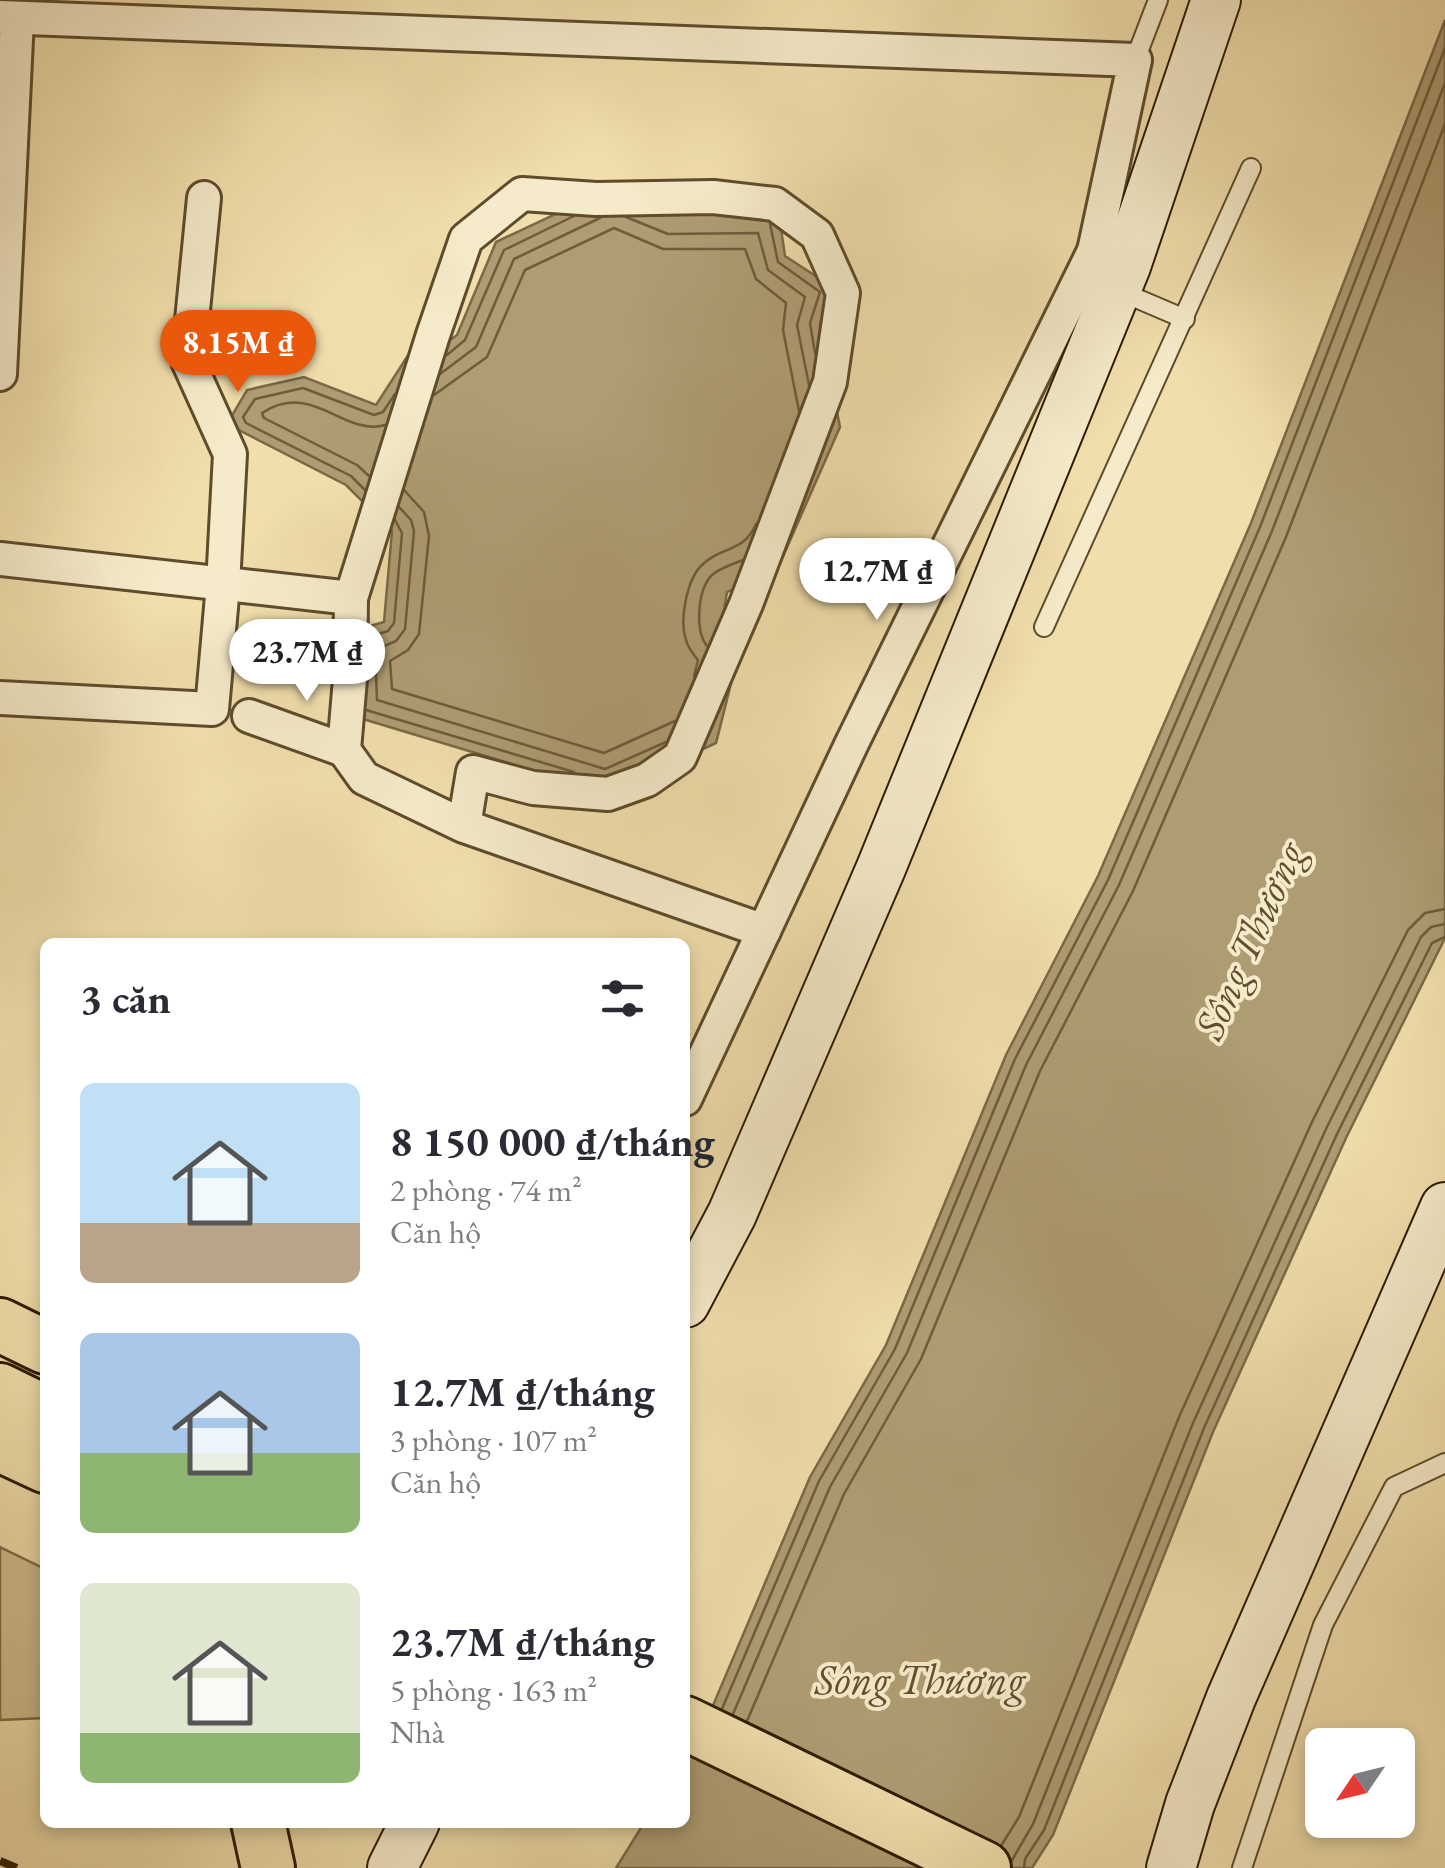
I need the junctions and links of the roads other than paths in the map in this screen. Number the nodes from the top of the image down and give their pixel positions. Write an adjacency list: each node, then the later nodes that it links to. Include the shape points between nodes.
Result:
1 (1158, 0): 5 (lane)
2 (1216, 0): 8 (street)
3 (236, 12): 4 (street); 5 (street)
4 (8, 17): 10 (street)
5 (1135, 60): 8 (street)
6 (1252, 168): 9 (lane)
7 (204, 198): 12 (street, via 188,361 230,454)
8 (1112, 269): 9 (lane); 19 (street, via 851,745); 22 (street, via 865,904 732,1214)
9 (1184, 319): 14 (lane)
10 (0, 374)
11 (0, 560): 12 (street)
12 (223, 586): 13 (street); 15 (street, via 212,709)
13 (351, 598): 17 (street); 18 (street, via 466,239 522,194 775,204 817,235 843,293 830,382 680,757 647,780 608,794 534,788 474,772)
14 (1044, 627)
15 (0, 698)
16 (249, 716): 17 (street)
17 (344, 750): 18 (street, via 364,778)
18 (464, 826): 19 (street)
19 (764, 931): 20 (street)
20 (690, 1088)
21 (1445, 1206): 38 (street, via 1231,1698)
22 (690, 1293)
23 (0, 1326): 24 (main road)
24 (40, 1345)
25 (0, 1390): 26 (main road)
26 (40, 1410)
27 (0, 1445): 29 (main road)
28 (1445, 1463): 39 (lane, via 1394,1487 1323,1625)
29 (40, 1464)
30 (690, 1725): 37 (main road)
31 (259, 1828): 34 (main road)
32 (286, 1828): 35 (main road)
33 (412, 1828): 36 (street)
34 (268, 1868)
35 (286, 1868)
36 (392, 1868)
37 (984, 1868)
38 (1171, 1868)
39 (1242, 1868)

